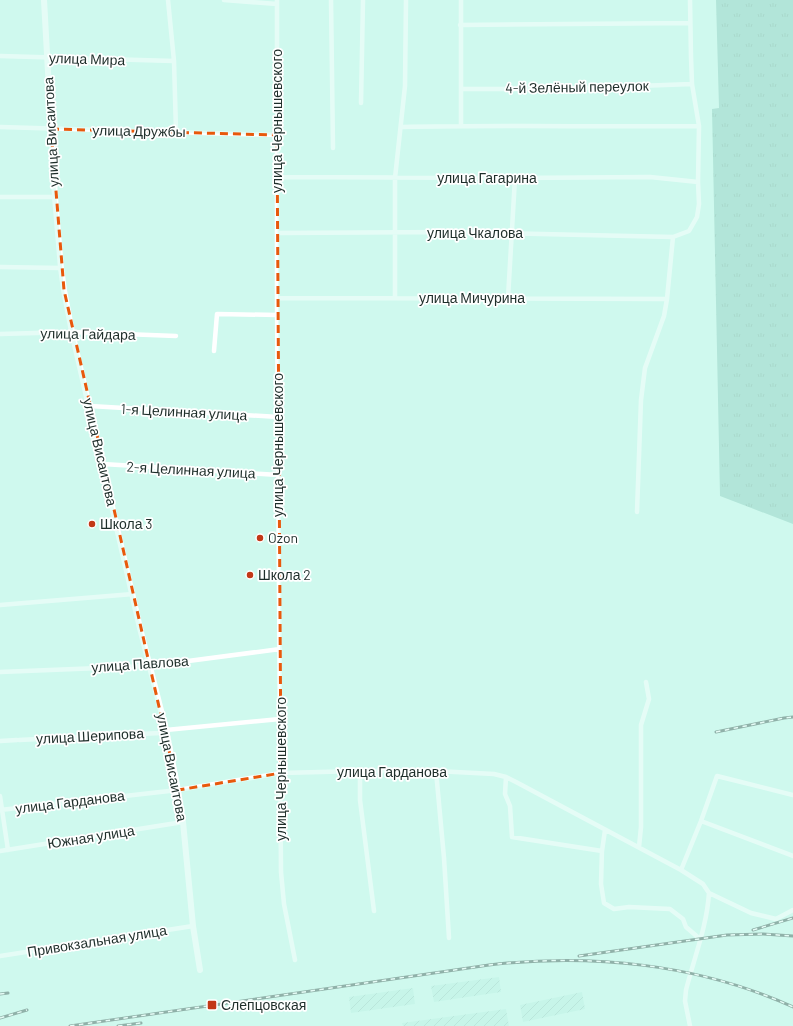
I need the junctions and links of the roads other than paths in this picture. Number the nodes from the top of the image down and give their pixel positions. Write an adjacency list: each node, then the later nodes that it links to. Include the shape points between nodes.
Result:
1 (44, 0): 13 (street, улица Висаитова)
2 (168, 0): 14 (street)
3 (224, 0): 9 (street)
4 (331, 0): 25 (street)
5 (363, 0): 17 (street)
6 (406, 0): 21 (street)
7 (461, 0): 11 (street)
8 (690, 0): 10 (street)
9 (277, 2): 24 (street, улица Чернышевского)
10 (690, 23): 11 (street); 15 (street)
11 (460, 25): 16 (street)
12 (0, 56): 13 (street, улица Мира)
13 (47, 57): 14 (street, улица Мира); 22 (street, улица Висаитова)
14 (174, 62): 23 (street)
15 (692, 84): 16 (street, 4-й Зелёный переулок, via 556,89); 19 (street)
16 (461, 89): 18 (street)
17 (361, 103)
18 (461, 126): 19 (street); 21 (street)
19 (699, 126): 29 (street)
20 (0, 127): 22 (street, улица Дружбы)
21 (402, 127): 27 (street)
22 (51, 129): 23 (street, улица Дружбы); 31 (street, улица Висаитова)
23 (176, 131): 24 (street, улица Дружбы)
24 (277, 135): 26 (street, улица Чернышевского)
25 (333, 148)
26 (277, 177): 27 (street, улица Гагарина); 32 (street, улица Чернышевского)
27 (395, 178): 28 (street, улица Гагарина); 33 (street)
28 (515, 178): 29 (street, улица Гагарина, via 650,178); 34 (street)
29 (698, 182): 35 (street, via 699,204 696,217 689,230)
30 (0, 197): 31 (street)
31 (55, 197): 37 (street, улица Висаитова)
32 (277, 233): 33 (street, улица Чкалова); 38 (street, улица Чернышевского)
33 (396, 233): 34 (street, улица Чкалова); 39 (street)
34 (511, 233): 35 (street, улица Чкалова); 40 (street)
35 (673, 237): 41 (street)
36 (0, 267): 37 (street)
37 (61, 268): 43 (street, улица Висаитова)
38 (277, 298): 39 (street, улица Мичурина); 42 (street, улица Чернышевского)
39 (395, 298): 40 (street, улица Мичурина)
40 (508, 298): 41 (street, улица Мичурина)
41 (667, 299): 51 (street, via 664,316 644,375)
42 (277, 315): 46 (street, via 217,314); 48 (street, улица Чернышевского)
43 (72, 332): 44 (street, улица Гайдара); 45 (street, улица Гайдара); 47 (street, улица Висаитова)
44 (0, 334)
45 (176, 336)
46 (214, 351)
47 (90, 406): 48 (street, 1-я Целинная улица); 49 (street, улица Висаитова)
48 (278, 417): 50 (street, улица Чернышевского)
49 (103, 464): 50 (street, 2-я Целинная улица); 52 (street, улица Висаитова)
50 (279, 475): 54 (street, улица Чернышевского)
51 (637, 512)
52 (133, 594): 53 (street); 55 (street, улица Висаитова)
53 (0, 605)
54 (280, 650): 55 (street, улица Павлова); 58 (street, улица Чернышевского)
55 (150, 666): 56 (street, улица Павлова); 59 (street, улица Висаитова)
56 (0, 672)
57 (646, 682): 72 (street, via 648,699 642,725)
58 (280, 719): 59 (street, улица Шерипова); 63 (street, улица Чернышевского)
59 (166, 730): 60 (street, улица Шерипова, via 160,733); 65 (street, улица Висаитова)
60 (0, 741)
61 (360, 771): 62 (street, улица Гарданова); 63 (street, улица Гарданова); 80 (street, via 360,800)
62 (436, 771): 64 (street, улица Гарданова); 82 (street)
63 (281, 773): 65 (street, улица Гарданова); 85 (street, улица Чернышевского, via 282,878 284,904)
64 (506, 777): 71 (street, улица Гарданова); 73 (street, via 505,794 510,806 512,837 602,851)
65 (178, 790): 68 (street, улица Гарданова); 70 (street, улица Висаитова)
66 (793, 795): 69 (street, via 718,776)
67 (0, 796): 68 (street)
68 (1, 810): 74 (street)
69 (701, 821): 76 (street); 77 (street)
70 (183, 822): 74 (street, Южная улица); 81 (street, улица Висаитова)
71 (605, 830): 72 (street, улица Гарданова); 73 (street)
72 (639, 847): 77 (street, улица Гарданова)
73 (602, 848): 83 (street, via 601,884 604,904 614,909 629,906 670,908 683,919 686,928)
74 (8, 850): 75 (street, Южная улица)
75 (0, 851)
76 (793, 856)
77 (681, 870): 78 (street, улица Гарданова, via 703,884)
78 (709, 893): 79 (street, улица Гарданова, via 751,912 776,919); 83 (street)
79 (793, 910)
80 (374, 911)
81 (193, 926): 84 (street, Привокзальная улица); 86 (street, улица Висаитова)
82 (449, 938)
83 (700, 939): 87 (street, via 684,1001)
84 (0, 956)
85 (295, 960)
86 (200, 970)
87 (690, 1026)

